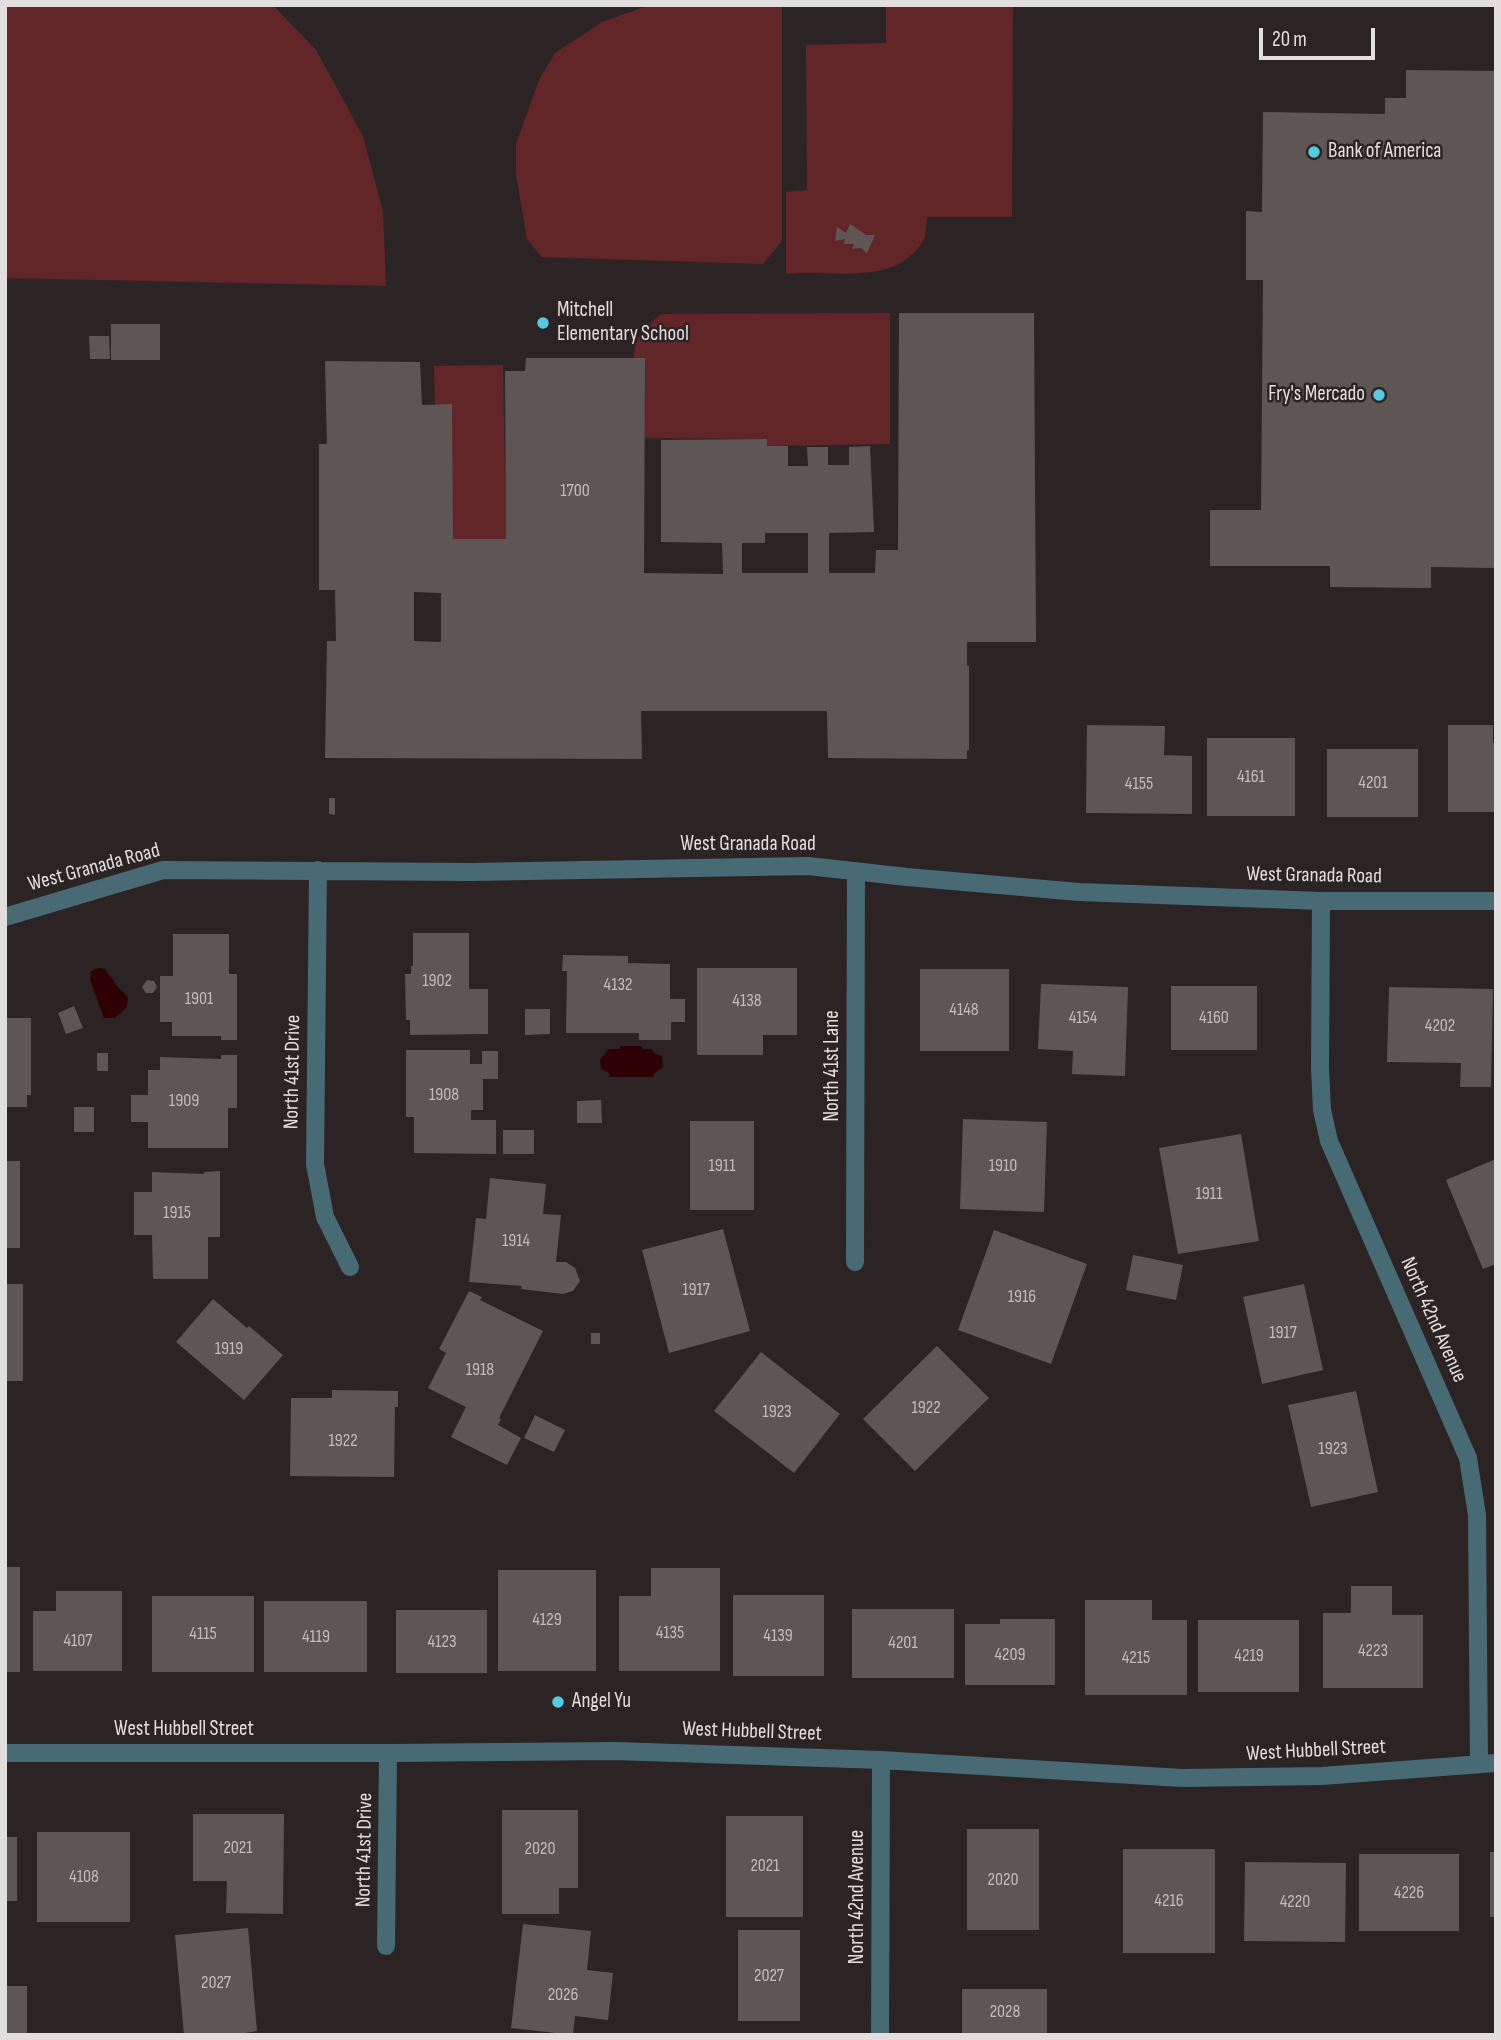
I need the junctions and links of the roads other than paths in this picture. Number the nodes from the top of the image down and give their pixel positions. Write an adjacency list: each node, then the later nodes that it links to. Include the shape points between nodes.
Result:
1 (318, 870): 2 (street, West Granada Road, via 808,866); 5 (street, West Granada Road, via 163,870); 7 (street, North 41st Drive, via 315,1164 325,1217)
2 (856, 871): 3 (street, West Granada Road, via 1079,892); 6 (street, North 41st Lane)
3 (1321, 901): 4 (street, West Granada Road); 11 (street, North 42nd Avenue, via 1320,1068 1329,1141 1468,1458 1477,1515)
4 (1496, 901)
5 (5, 917)
6 (855, 1262)
7 (350, 1267)
8 (5, 1753): 9 (street, West Hubbell Street)
9 (388, 1753): 10 (street, West Hubbell Street, via 616,1751); 12 (street, North 41st Drive)
10 (881, 1760): 11 (street, West Hubbell Street, via 1182,1778 1322,1776); 13 (street, North 42nd Avenue)
11 (1487, 1764)
12 (386, 1946)
13 (880, 2035)

